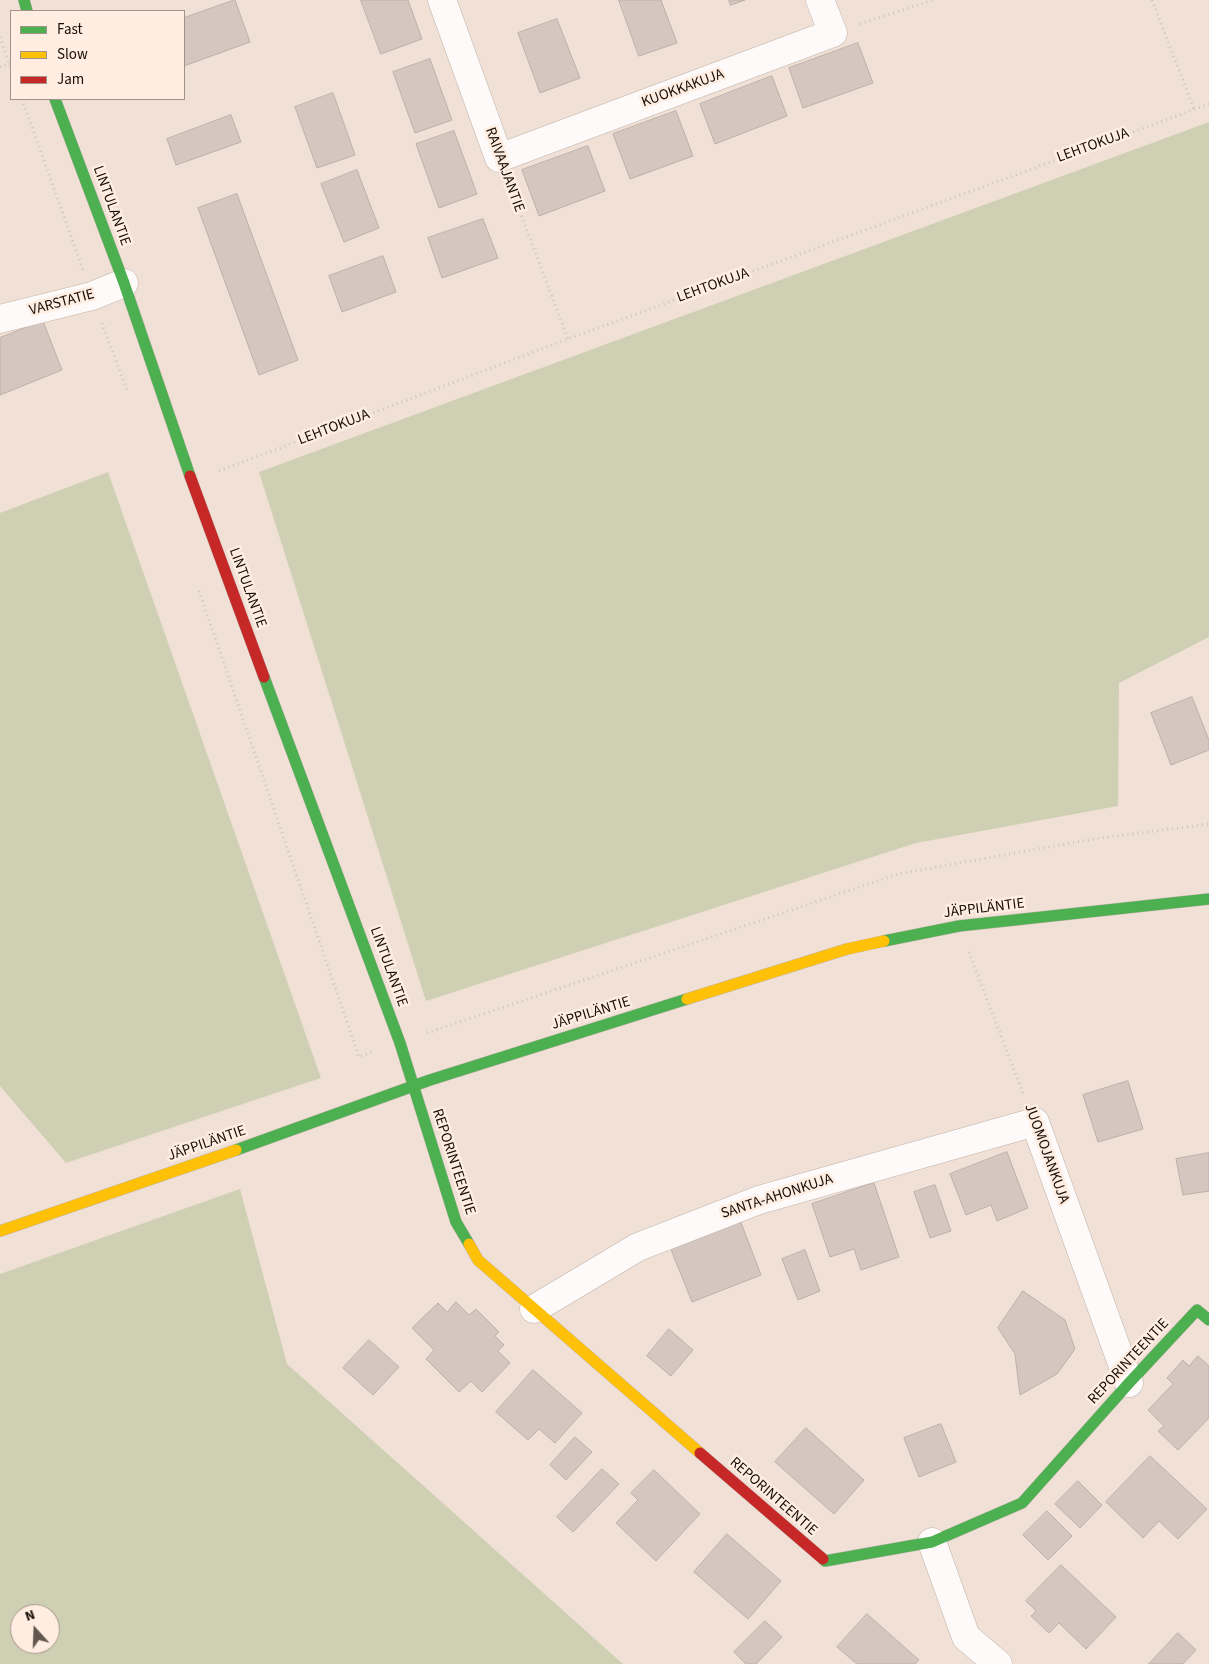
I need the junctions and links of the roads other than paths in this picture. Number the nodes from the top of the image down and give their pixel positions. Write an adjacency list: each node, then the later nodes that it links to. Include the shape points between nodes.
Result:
1 (442, 0): 4 (street, RAIVAAJANTIE)
2 (820, 0): 4 (street, KUOKKAKUJA, via 833,33)
3 (56, 100): 5 (street, LINTULANTIE)
4 (499, 158)
5 (124, 284): 6 (street, VARSTATIE, via 92,296); 8 (street, LINTULANTIE, via 184,461 400,1043)
6 (0, 319)
7 (1209, 899): 8 (street, JÄPPILÄNTIE, via 959,926 847,949)
8 (413, 1086): 10 (street, JÄPPILÄNTIE); 11 (street, REPORINTEENTIE, via 456,1222 478,1260)
9 (1035, 1122): 11 (street, SANTA-AHONKUJA, via 759,1200 638,1247); 13 (street, JUOMOJANKUJA)
10 (0, 1231)
11 (534, 1309): 14 (street, REPORINTEENTIE, via 825,1561)
12 (1209, 1320): 13 (street, REPORINTEENTIE, via 1197,1310)
13 (1129, 1383): 14 (street, REPORINTEENTIE, via 1022,1503)
14 (932, 1542): 15 (street, via 966,1638)
15 (998, 1664)

